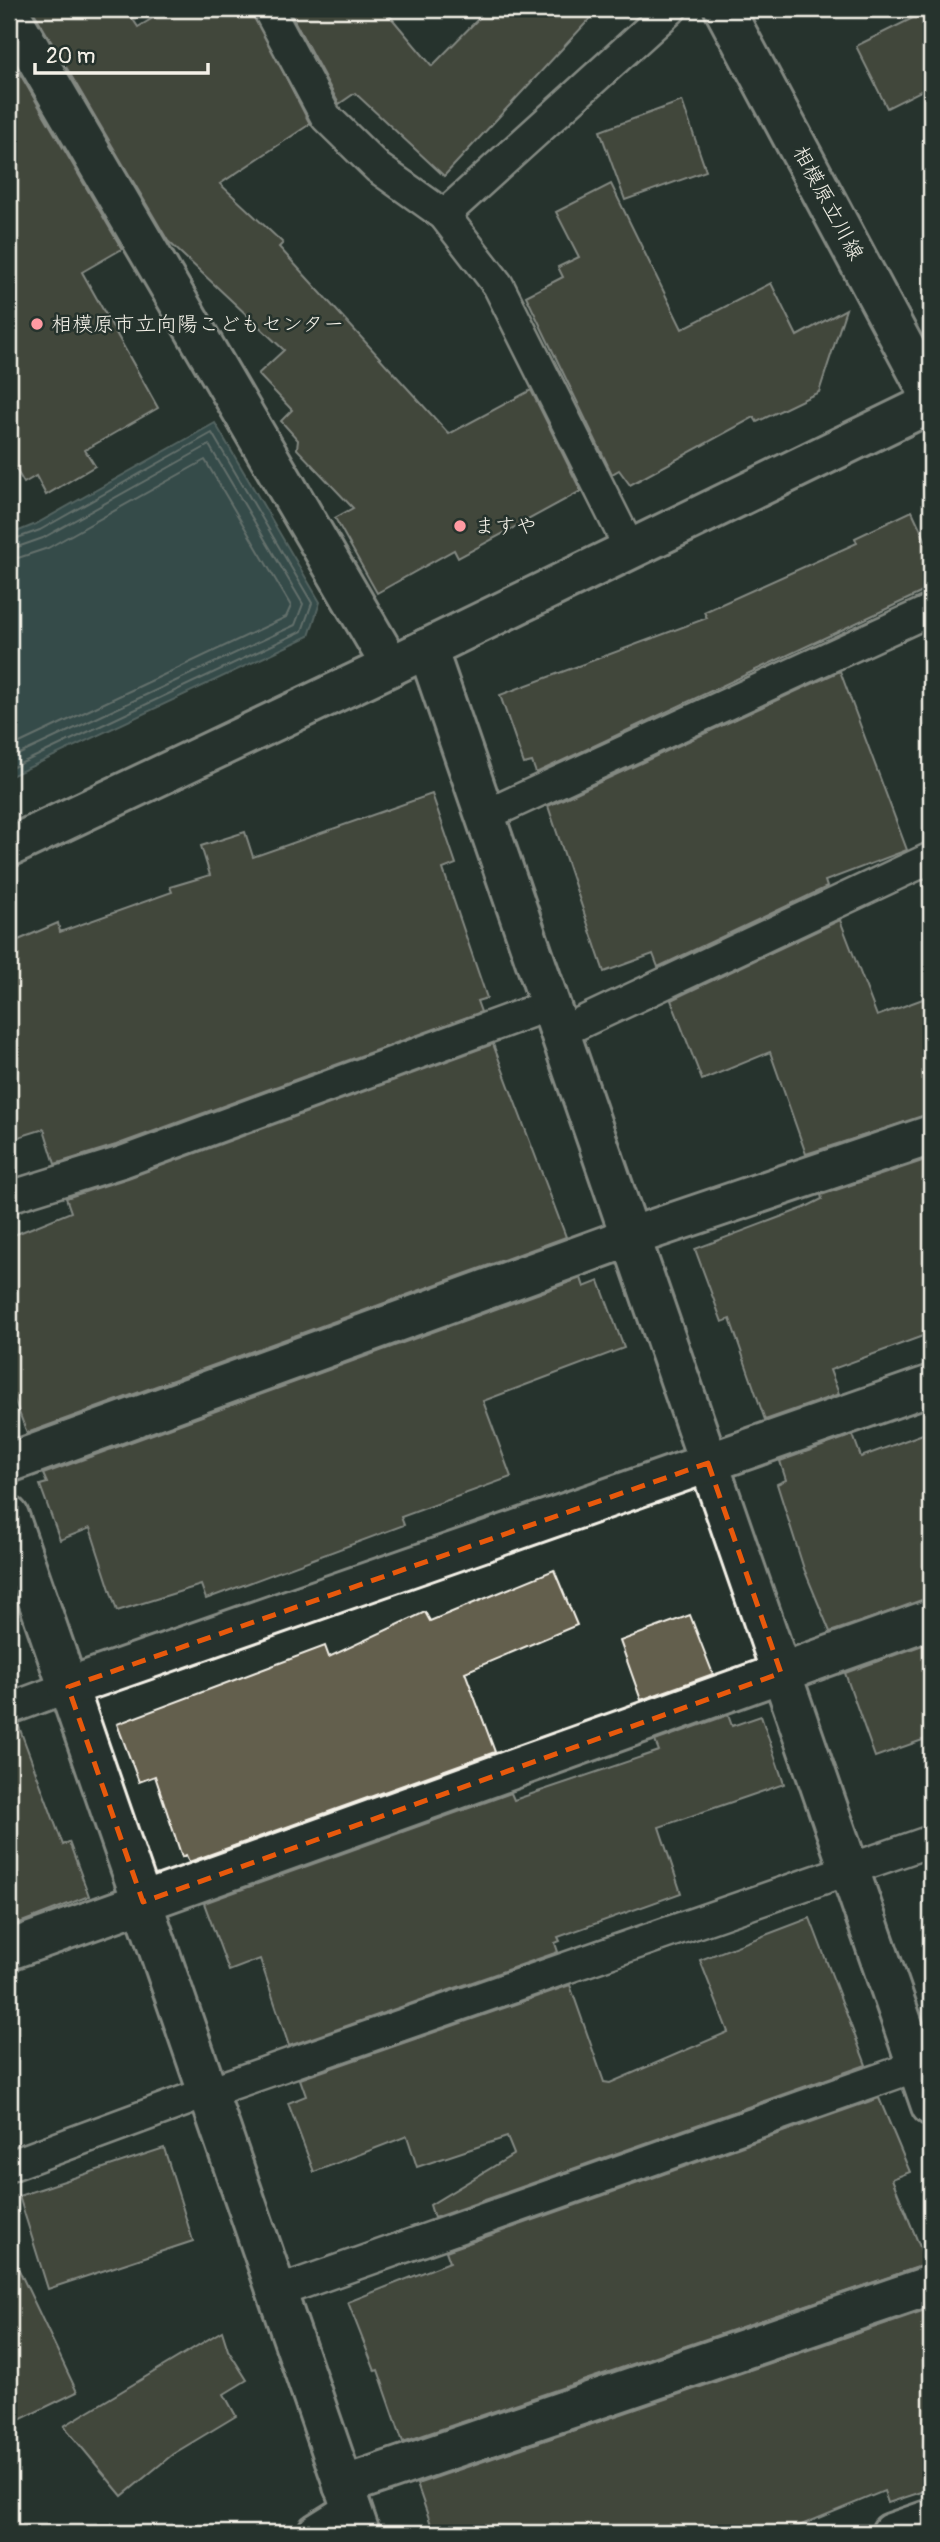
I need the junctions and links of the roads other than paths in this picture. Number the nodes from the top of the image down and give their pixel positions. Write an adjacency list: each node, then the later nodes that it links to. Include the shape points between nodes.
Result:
1 (268, 9): 5 (lane, via 326,117 378,168)
2 (671, 9): 5 (lane)
3 (724, 9): 6 (street, 相模原立川線)
4 (9, 12): 11 (street)
5 (444, 215): 8 (lane, via 498,285)
6 (931, 397)
7 (931, 403): 8 (street)
8 (630, 549): 10 (street)
9 (931, 610): 12 (lane)
10 (427, 648): 11 (street); 12 (street)
11 (391, 666): 13 (street)
12 (484, 816): 15 (street)
13 (9, 846)
14 (931, 858): 15 (lane)
15 (554, 1019): 17 (lane); 18 (street)
16 (931, 1135): 18 (street)
17 (9, 1197)
18 (630, 1237): 20 (street); 21 (street)
19 (931, 1385): 21 (street)
20 (9, 1463)
21 (708, 1463): 24 (street); 25 (street)
22 (9, 1516): 25 (street)
23 (931, 1619): 24 (street)
24 (781, 1673): 28 (street); 29 (street)
25 (68, 1687): 26 (lane); 29 (street)
26 (9, 1709)
27 (931, 1841): 28 (lane)
28 (849, 1870): 31 (street); 32 (lane)
29 (143, 1902): 30 (street); 32 (street)
30 (9, 1950)
31 (924, 2064): 33 (street); 36 (lane)
32 (206, 2094): 34 (lane); 36 (street)
33 (931, 2106)
34 (9, 2166)
35 (931, 2285): 37 (street)
36 (274, 2293): 37 (street)
37 (352, 2510): 39 (street)
38 (931, 2519): 40 (street)
39 (317, 2533)
40 (891, 2533)

